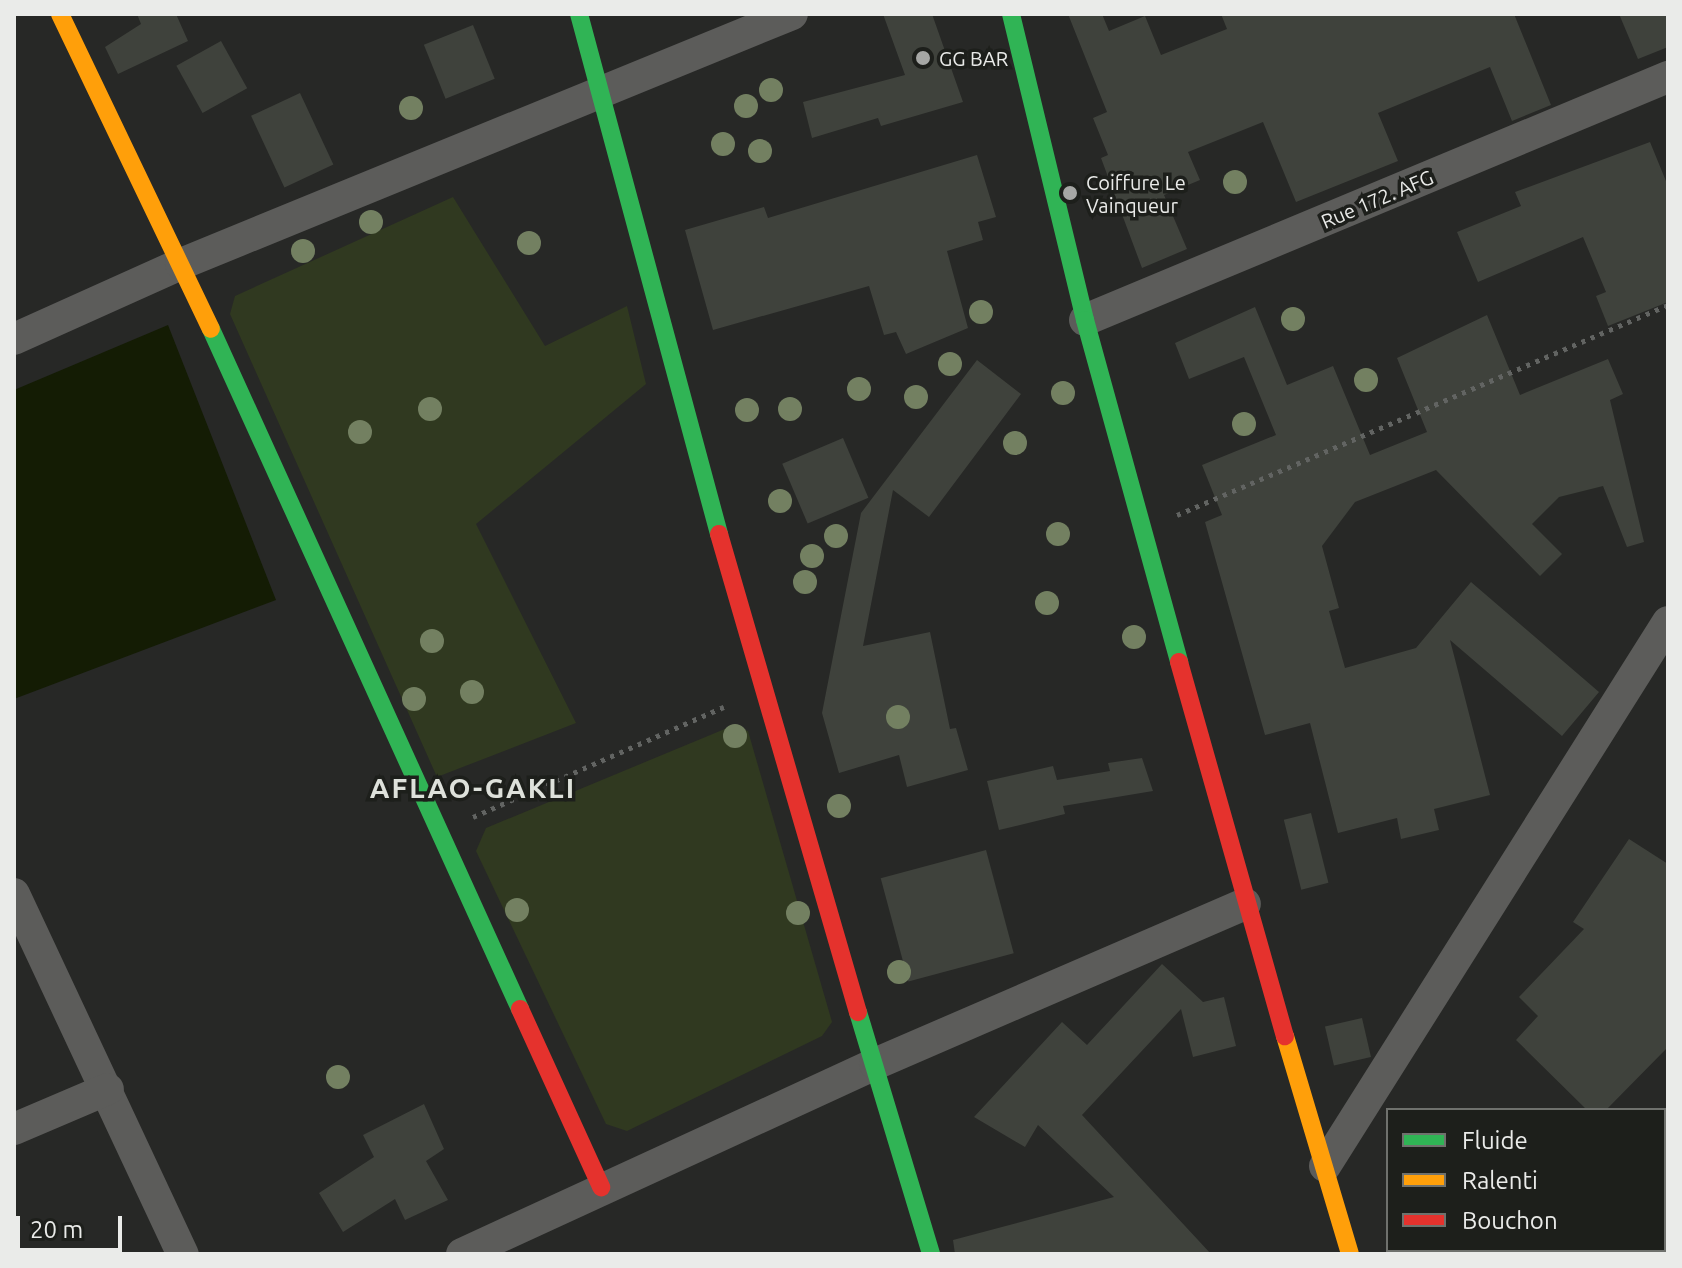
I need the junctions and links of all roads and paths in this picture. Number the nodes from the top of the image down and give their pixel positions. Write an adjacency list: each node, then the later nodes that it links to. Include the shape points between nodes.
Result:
1 (60, 14): 7 (street)
2 (579, 14): 6 (street)
3 (792, 14): 6 (street)
4 (1011, 14): 9 (street)
5 (1668, 77): 9 (street, Rue 172. AFG)
6 (603, 96): 7 (street); 13 (street)
7 (181, 264): 10 (street); 14 (street)
8 (1668, 305): 11 (path)
9 (1085, 320): 11 (street)
10 (14, 339)
11 (1143, 530): 16 (street)
12 (1668, 622): 20 (street)
13 (761, 691): 14 (path); 17 (street)
14 (440, 830): 21 (street)
15 (14, 894): 18 (street)
16 (1245, 904): 17 (street); 20 (street)
17 (875, 1064): 21 (street); 24 (street)
18 (108, 1089): 19 (street); 22 (street)
19 (14, 1129)
20 (1325, 1166): 25 (street)
21 (601, 1187): 23 (street)
22 (183, 1254)
23 (462, 1254)
24 (931, 1254)
25 (1350, 1254)

